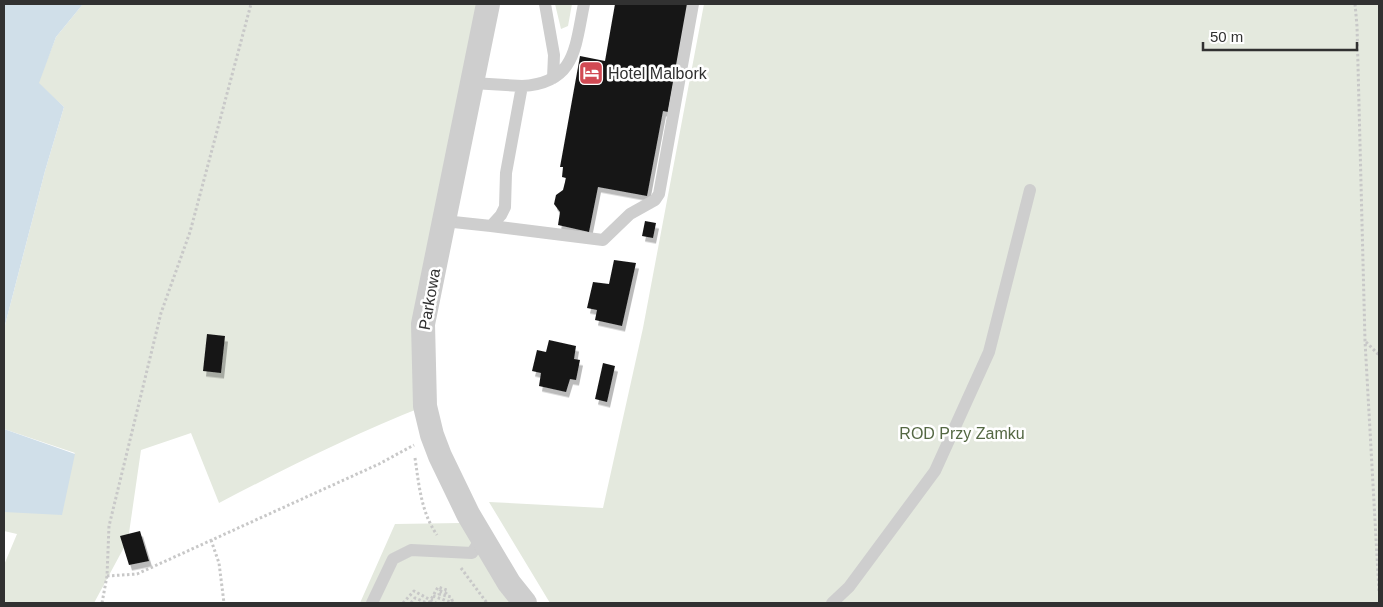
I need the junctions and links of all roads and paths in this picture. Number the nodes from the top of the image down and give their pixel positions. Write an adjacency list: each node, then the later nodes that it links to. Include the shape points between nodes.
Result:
1 (251, 4): 19 (path, via 190,232 161,313 109,526)
2 (488, 4): 8 (street, Parkowa)
3 (545, 4): 7 (lane, via 554,55)
4 (584, 4): 7 (lane, via 571,60)
5 (693, 4): 12 (lane, via 660,194 655,200 630,214 603,240)
6 (1355, 4): 13 (path)
7 (553, 78): 9 (lane, via 537,85)
8 (472, 83): 9 (lane); 11 (street, Parkowa)
9 (522, 86): 12 (lane, via 506,173 505,207)
10 (1030, 190): 32 (lane, via 989,352 935,471 849,587)
11 (444, 221): 12 (lane); 15 (street, Parkowa, via 423,324)
12 (491, 226)
13 (1365, 341): 14 (path); 20 (path)
14 (1379, 355)
15 (423, 440): 16 (street, Parkowa, via 440,456); 17 (path, via 379,464); 18 (path, via 421,499 434,530)
16 (482, 537): 18 (lane, via 472,553); 31 (street, Parkowa)
17 (210, 540): 19 (path, via 137,574); 24 (path, via 219,563)
18 (450, 552): 25 (lane, via 411,550 393,559); 30 (path)
19 (107, 576): 23 (path)
20 (1379, 592)
21 (433, 596): 22 (path); 29 (path); 29 (path, via 438,587 447,590 439,594 451,597)
22 (429, 602): 26 (path, via 414,591); 27 (path, via 415,598); 28 (path)
23 (102, 603)
24 (224, 603)
25 (372, 603)
26 (403, 603)
27 (411, 603)
28 (436, 603)
29 (453, 603)
30 (487, 603)
31 (525, 603)
32 (832, 603)

